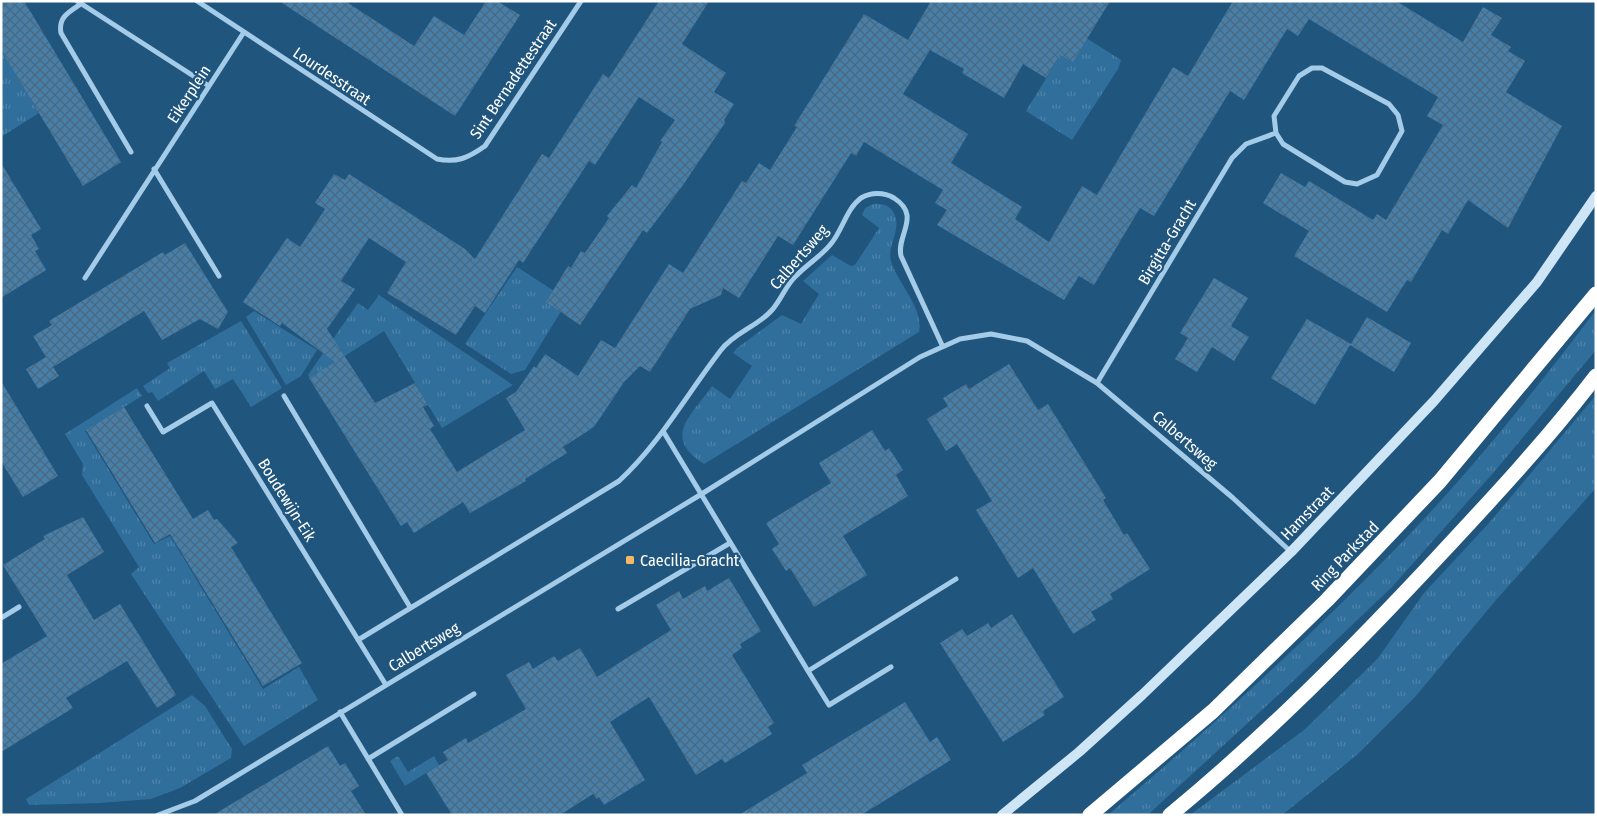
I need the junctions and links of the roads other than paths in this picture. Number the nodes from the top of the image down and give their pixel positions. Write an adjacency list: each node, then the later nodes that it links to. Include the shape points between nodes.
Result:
1 (197, 1): 4 (street, Lourdesstraat)
2 (581, 1): 8 (street, Sint Bernadettestraat, via 485,146)
3 (79, 3): 5 (street); 7 (street, via 62,19 59,24 61,33)
4 (244, 32): 5 (street, Eikerplein); 8 (street, Lourdesstraat, via 436,159)
5 (209, 86): 9 (street, Eikerplein)
6 (1276, 133): 6 (street, via 1283,144 1345,182 1357,184 1377,175 1402,131 1398,115 1390,104 1322,68 1312,68 1299,76 1274,116); 16 (street, Birgitta-Gracht, via 1246,144 1232,158)
7 (131, 152)
8 (458, 161)
9 (154, 169): 11 (street); 12 (street, Eikerplein)
10 (1596, 196): 22 (street, Hamstraat, via 1537,282 1434,401)
11 (219, 276)
12 (85, 278)
13 (1596, 294): 38 (highway, Ring Parkstad, via 1440,481 1327,600 1213,711)
14 (942, 345): 16 (street, Calbertsweg, via 976,335 1009,337 1036,346); 19 (street, Calbertsweg, via 901,256 900,244 908,222 906,212 901,204 886,194 868,195 854,206 830,245 794,277 772,311 723,348); 20 (street, Calbertsweg)
15 (1596, 376): 39 (highway, via 1477,515 1342,658)
16 (1097, 382): 22 (street, Calbertsweg, via 1233,498)
17 (284, 396): 25 (street)
18 (147, 406): 28 (street, Boudewijn-Eik, via 163,432 212,403)
19 (664, 431): 20 (street); 25 (street, Calbertsweg, via 640,462 619,481)
20 (700, 495): 21 (street); 31 (street, Calbertsweg)
21 (730, 543): 26 (street); 30 (street)
22 (1290, 552): 37 (street, Hamstraat, via 1121,714)
23 (956, 579): 30 (street)
24 (20, 607): 27 (street)
25 (410, 607): 28 (street, Calbertsweg)
26 (618, 609)
27 (1, 618)
28 (358, 640): 31 (street, Boudewijn-Eik)
29 (891, 667): 30 (street, via 829,705)
30 (808, 671)
31 (386, 685): 33 (street, Calbertsweg)
32 (474, 694): 34 (street)
33 (340, 712): 34 (street); 35 (street, Calbertsweg, via 195,801)
34 (368, 759): 36 (street)
35 (158, 815)
36 (402, 815)
37 (1002, 815)
38 (1090, 815)
39 (1170, 815)

